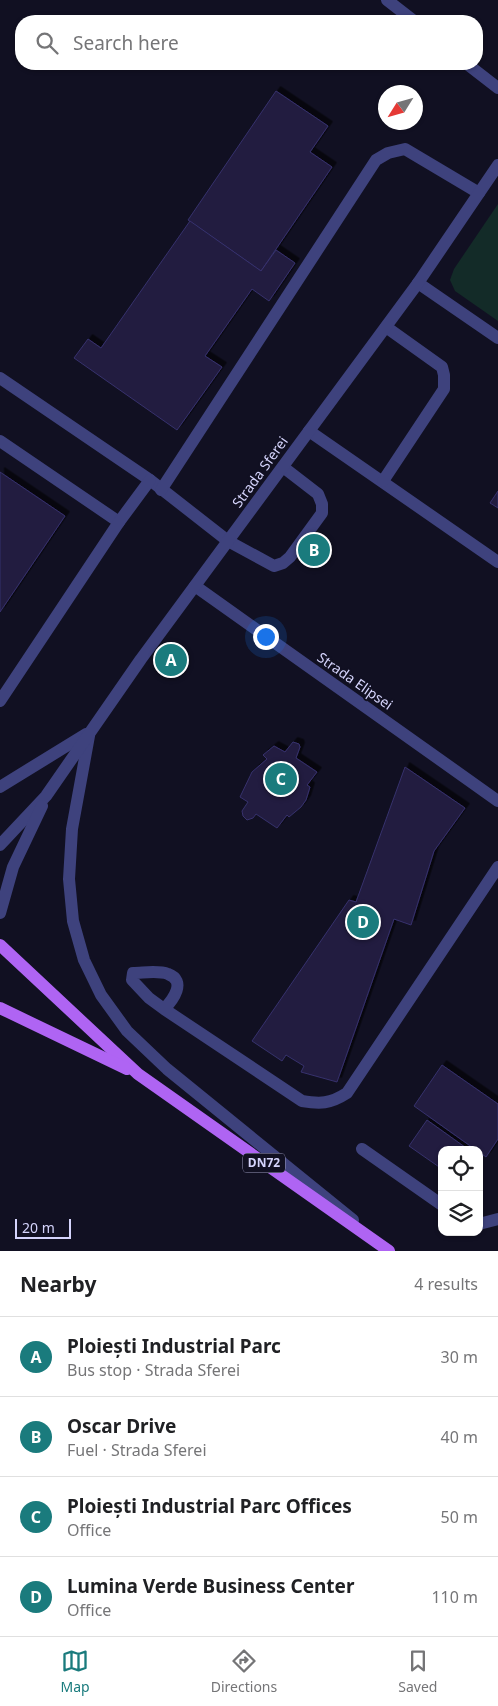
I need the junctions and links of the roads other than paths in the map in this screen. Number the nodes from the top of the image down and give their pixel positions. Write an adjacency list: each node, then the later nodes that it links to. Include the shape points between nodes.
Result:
1 (387, 0): 2 (street)
2 (406, 15)
3 (475, 70): 4 (street)
4 (498, 88)
5 (498, 165): 6 (street, Strada Sferei)
6 (479, 193): 7 (street, Strada Sferei); 16 (street, via 405,149 376,160)
7 (418, 283): 8 (street, Strada Sferei); 9 (street)
8 (386, 327): 11 (street, Strada Sferei); 15 (street, via 442,367 444,389)
9 (498, 338)
10 (0, 378): 14 (street)
11 (309, 431): 13 (street, Strada Sferei); 15 (street)
12 (0, 441): 17 (street)
13 (283, 467): 18 (street, Strada Sferei); 18 (street, via 318,494 322,504 322,513 290,557 274,566)
14 (150, 480): 16 (street); 17 (street)
15 (383, 482): 19 (street)
16 (161, 490): 18 (street)
17 (119, 522): 21 (street)
18 (228, 541): 20 (street, Strada Sferei)
19 (498, 562)
20 (195, 586): 22 (street, Strada Sferei); 25 (street, Strada Elipsei)
21 (0, 701)
22 (90, 732): 23 (street); 24 (street, Strada Sferei); 37 (street, via 72,829 69,879 73,921 84,960 101,995 127,1032 167,1069)
23 (0, 786)
24 (46, 796): 26 (street, Strada Sferei); 28 (street, Strada Sferei, via 13,867)
25 (498, 801)
26 (0, 845)
27 (498, 867): 31 (street, via 347,1093 335,1101 302,1101)
28 (0, 912)
29 (0, 945): 32 (main road, DN72)
30 (0, 1008): 32 (main road, DN72)
31 (164, 1009)
32 (138, 1074): 37 (main road, DN72)
33 (362, 1149): 34 (street)
34 (438, 1202)
35 (498, 1219): 36 (street)
36 (483, 1223)
37 (391, 1251)

